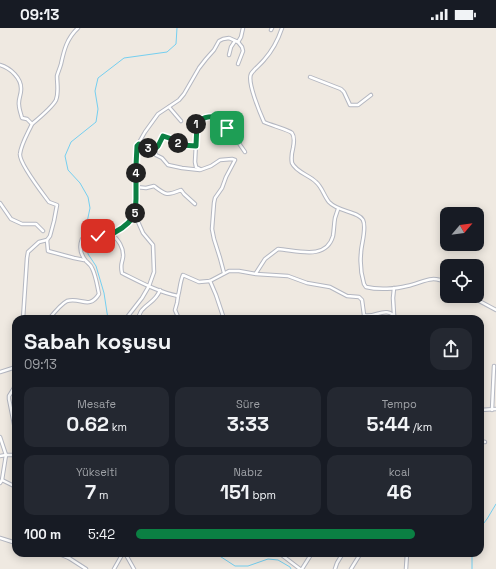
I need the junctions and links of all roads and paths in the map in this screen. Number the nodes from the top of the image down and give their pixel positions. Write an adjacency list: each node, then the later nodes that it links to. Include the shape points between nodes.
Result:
1 (78, 28): 12 (street, via 67,43 57,74 58,90 54,104)
2 (243, 28): 4 (street, via 241,37)
3 (282, 28): 21 (street, via 274,47 251,74 252,88 264,122 292,133 292,163 319,186 329,202)
4 (236, 41): 5 (street, via 231,46); 6 (street, via 243,51); 10 (street, via 223,38 219,41 184,94)
5 (229, 55)
6 (238, 64)
7 (0, 65): 12 (street, via 12,71 20,82 19,104 22,118)
8 (310, 77): 9 (street, via 340,89 350,105 358,105)
9 (371, 95)
10 (169, 107): 11 (street); 13 (street, via 158,114)
11 (181, 121)
12 (32, 124): 25 (street, via 20,158 49,202 57,205)
13 (139, 144): 15 (street); 18 (street)
14 (196, 146): 15 (street, via 181,145 163,136); 16 (street, via 197,123 212,116 224,121); 17 (street, via 196,166)
15 (154, 150): 17 (street, via 168,165)
16 (245, 152)
17 (200, 170): 27 (street, via 220,160 235,160 214,203 212,229)
18 (136, 187): 20 (street, via 154,186 168,194 181,190); 22 (street)
19 (0, 203): 23 (street, via 11,219 22,224 36,224)
20 (195, 204)
21 (338, 209): 28 (street, via 330,244 320,251 310,253 278,249 265,259); 32 (street, via 358,215 363,220 362,280 366,287)
22 (135, 215): 24 (street, via 125,226); 31 (street, via 143,233 154,248 154,272)
23 (43, 231)
24 (112, 234): 26 (street, via 82,239 80,247); 31 (street, via 123,250 122,273)
25 (47, 240): 26 (street, via 48,251); 37 (street, via 39,242 28,252)
26 (84, 260): 38 (street, via 92,267 99,294 91,302 67,301)
27 (224, 273): 28 (street, via 239,271); 30 (street)
28 (256, 274): 43 (street, via 288,276 330,287 347,296 359,297 362,300)
29 (440, 280): 32 (street, via 426,279)
30 (210, 281): 34 (street, via 199,282 183,275); 42 (street)
31 (149, 286): 33 (street); 39 (street)
32 (394, 288): 45 (street)
33 (160, 290): 34 (street); 40 (street)
34 (178, 296): 41 (street, via 175,310)
35 (483, 303): 36 (street)
36 (496, 310)
37 (22, 315)
38 (52, 315)
39 (129, 315)
40 (140, 315)
41 (177, 315)
42 (223, 315)
43 (364, 315)
44 (372, 315): 45 (street, via 385,312)
45 (394, 315)
46 (494, 366): 52 (street)
47 (12, 368): 48 (street)
48 (0, 372)
49 (12, 391): 53 (street, via 9,396)
50 (496, 409): 52 (street)
51 (484, 410): 52 (street)
52 (492, 410)
53 (12, 414)
54 (0, 437): 55 (street)
55 (6, 455): 56 (street); 57 (street); 58 (street)
56 (0, 456)
57 (12, 456)
58 (2, 480): 59 (street); 60 (street)
59 (0, 483)
60 (12, 485)
61 (0, 538): 62 (street)
62 (12, 542)
63 (122, 557): 72 (street)
64 (126, 557): 73 (street)
65 (284, 557): 74 (street)
66 (309, 557): 74 (street)
67 (341, 557): 75 (street)
68 (358, 557): 76 (street)
69 (406, 557): 77 (street)
70 (68, 558): 71 (street)
71 (86, 569)
72 (114, 569)
73 (134, 569)
74 (301, 569)
75 (335, 569)
76 (351, 569)
77 (406, 569)

